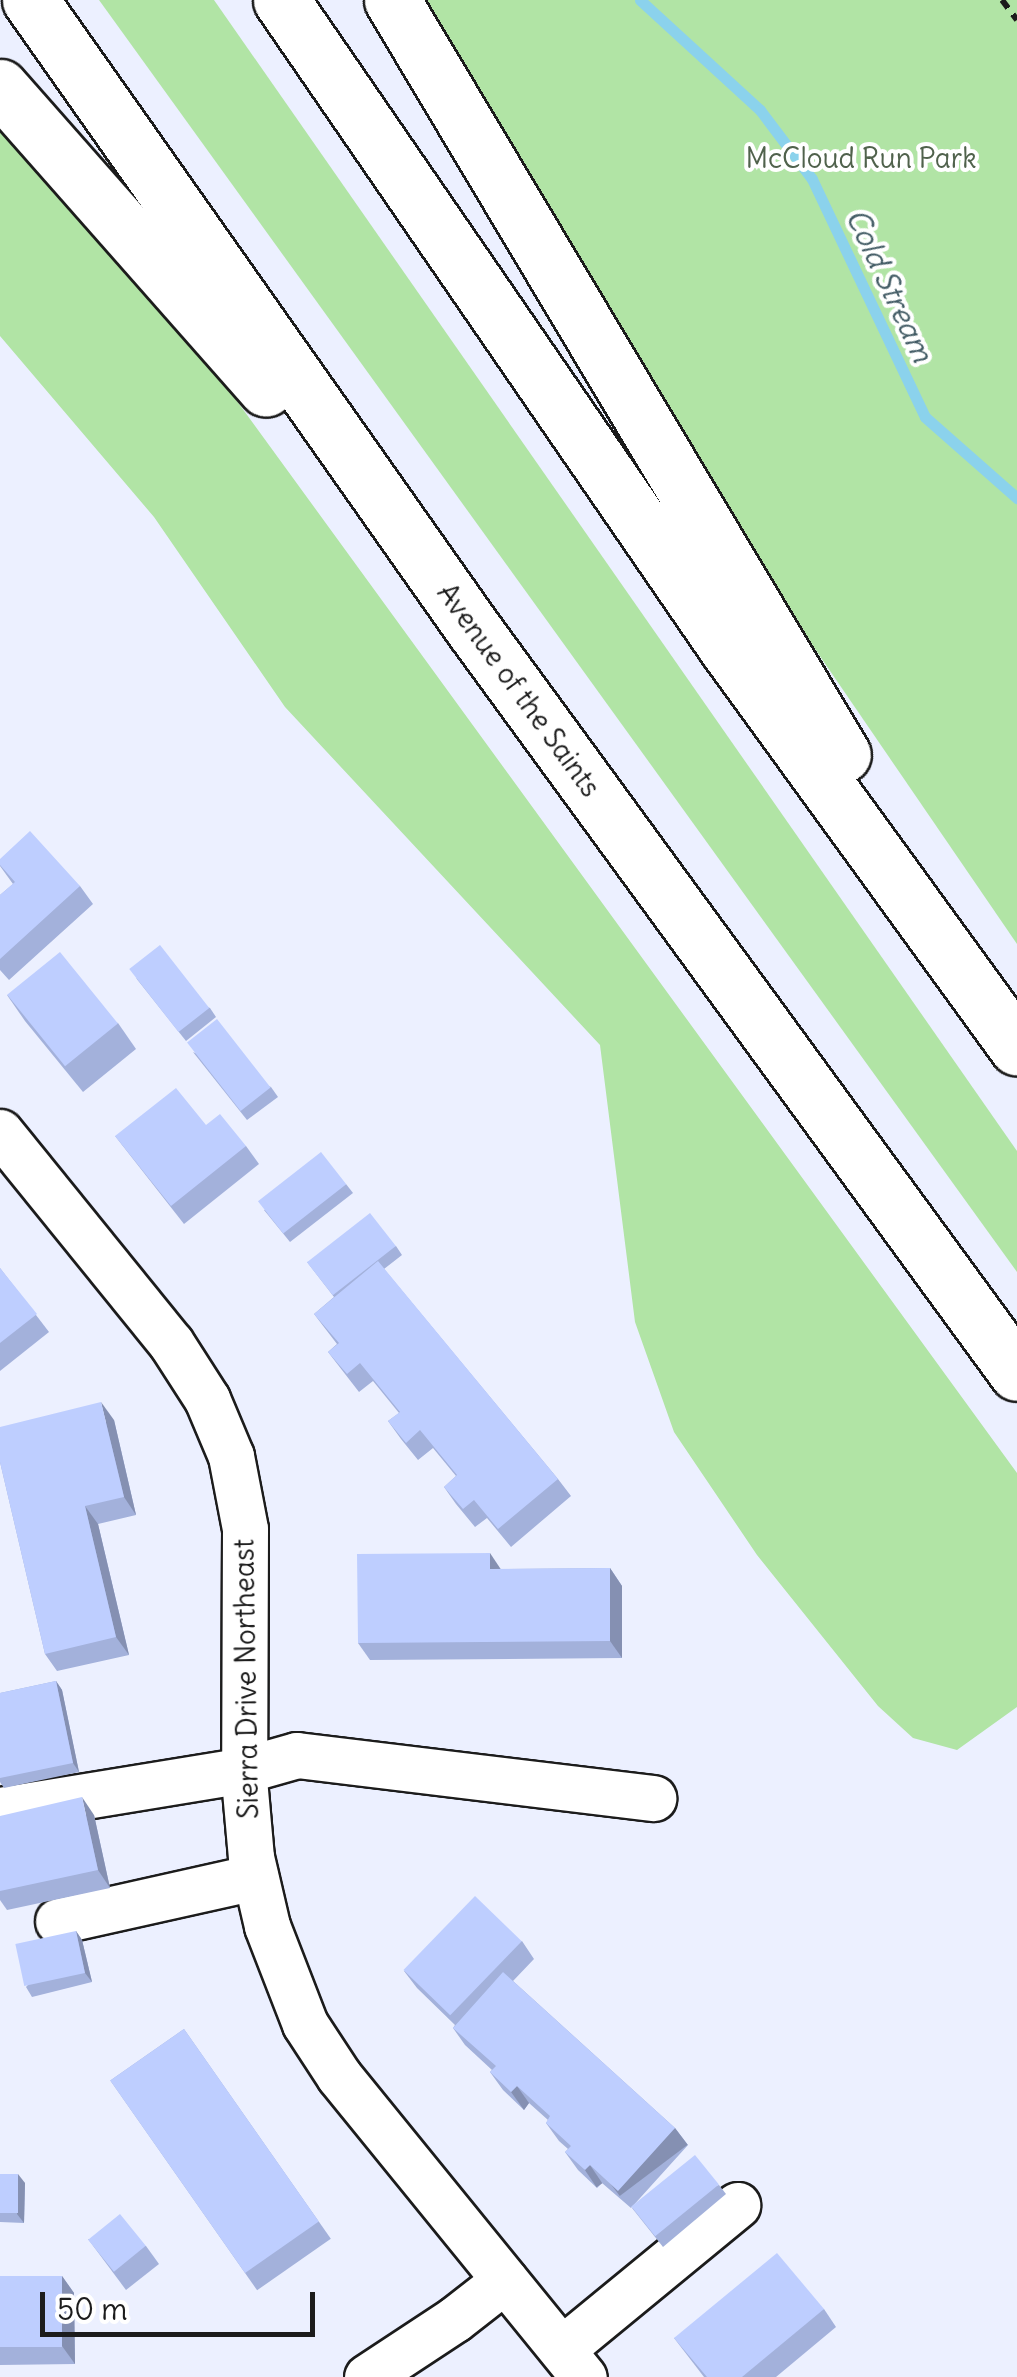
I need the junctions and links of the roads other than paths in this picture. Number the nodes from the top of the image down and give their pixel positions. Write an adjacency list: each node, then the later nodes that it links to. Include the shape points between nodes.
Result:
1 (30, 0): 5 (highway, Avenue of the Saints)
2 (281, 0): 6 (highway, via 726,647)
3 (392, 0): 6 (highway)
4 (0, 87): 5 (highway)
5 (474, 630): 8 (highway, Avenue of the Saints)
6 (1017, 1047)
7 (0, 1132): 9 (street, Sierra Drive Northeast, via 171,1343 207,1398 231,1456 245,1529)
8 (1017, 1373)
9 (244, 1770): 10 (street, via 298,1755); 11 (street); 12 (street, Sierra Drive Northeast)
10 (653, 1798)
11 (0, 1810)
12 (255, 1876): 13 (street); 15 (street, Sierra Drive Northeast, via 304,2024)
13 (58, 1920)
14 (736, 2205): 16 (street)
15 (504, 2280): 16 (street, Sierra Drive Northeast); 17 (street)
16 (573, 2363)
17 (367, 2377)

